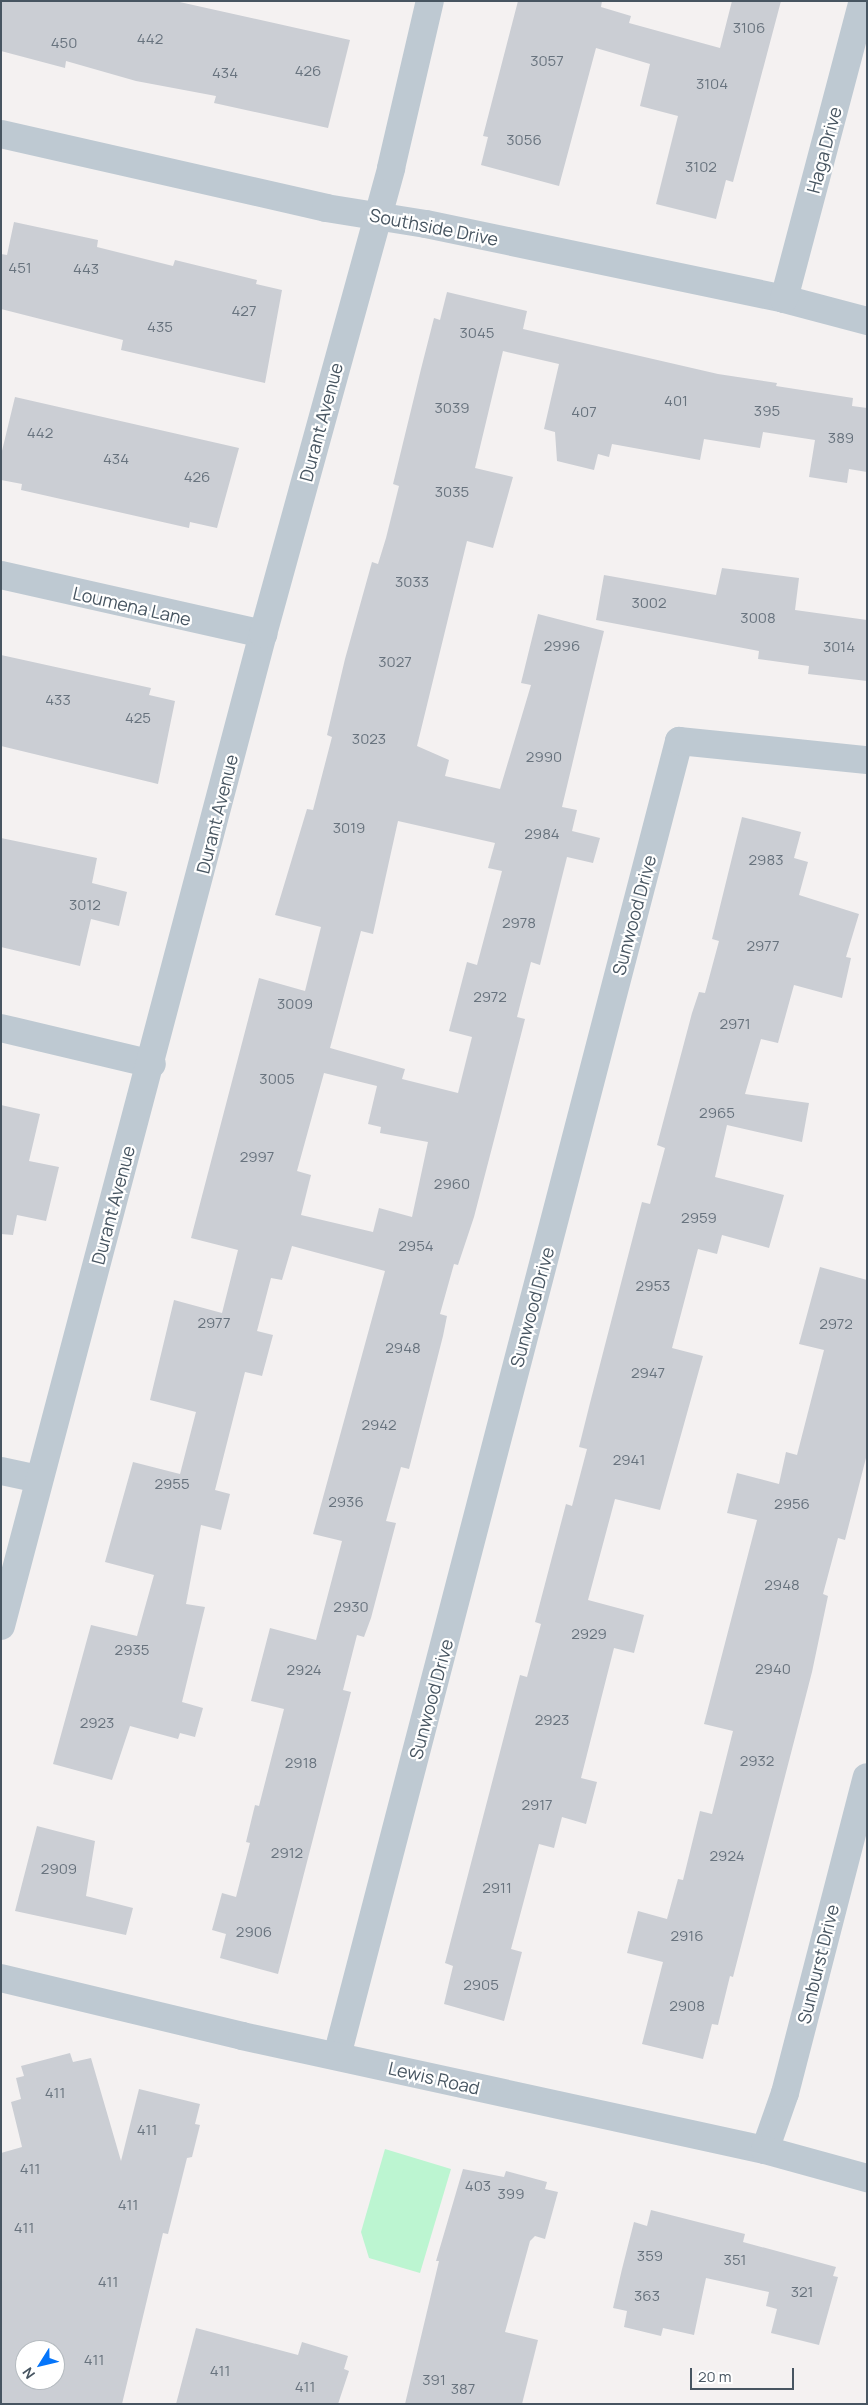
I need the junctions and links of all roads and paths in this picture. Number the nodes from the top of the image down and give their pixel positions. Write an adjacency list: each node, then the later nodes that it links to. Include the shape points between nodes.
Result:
1 (430, 1): 4 (street, Durant Avenue)
2 (863, 1): 5 (street, Haga Drive)
3 (1, 134): 4 (street, Southside Drive, via 326,208)
4 (378, 216): 5 (street, Southside Drive); 8 (street, Durant Avenue)
5 (784, 299): 6 (street, Southside Drive)
6 (867, 321)
7 (1, 575): 8 (street, Loumena Lane)
8 (263, 634): 11 (street, Durant Avenue)
9 (867, 760): 17 (street, Sunwood Drive, via 679,741)
10 (1, 1028): 11 (street)
11 (152, 1064): 13 (street, Durant Avenue)
12 (1, 1471): 13 (street)
13 (38, 1479): 14 (street, Durant Avenue)
14 (1, 1626)
15 (867, 1777): 18 (street, Sunburst Drive, via 785,2093)
16 (1, 1978): 17 (street, Lewis Road)
17 (337, 2056): 18 (street, Lewis Road)
18 (765, 2150): 19 (street, Lewis Road)
19 (867, 2178)

